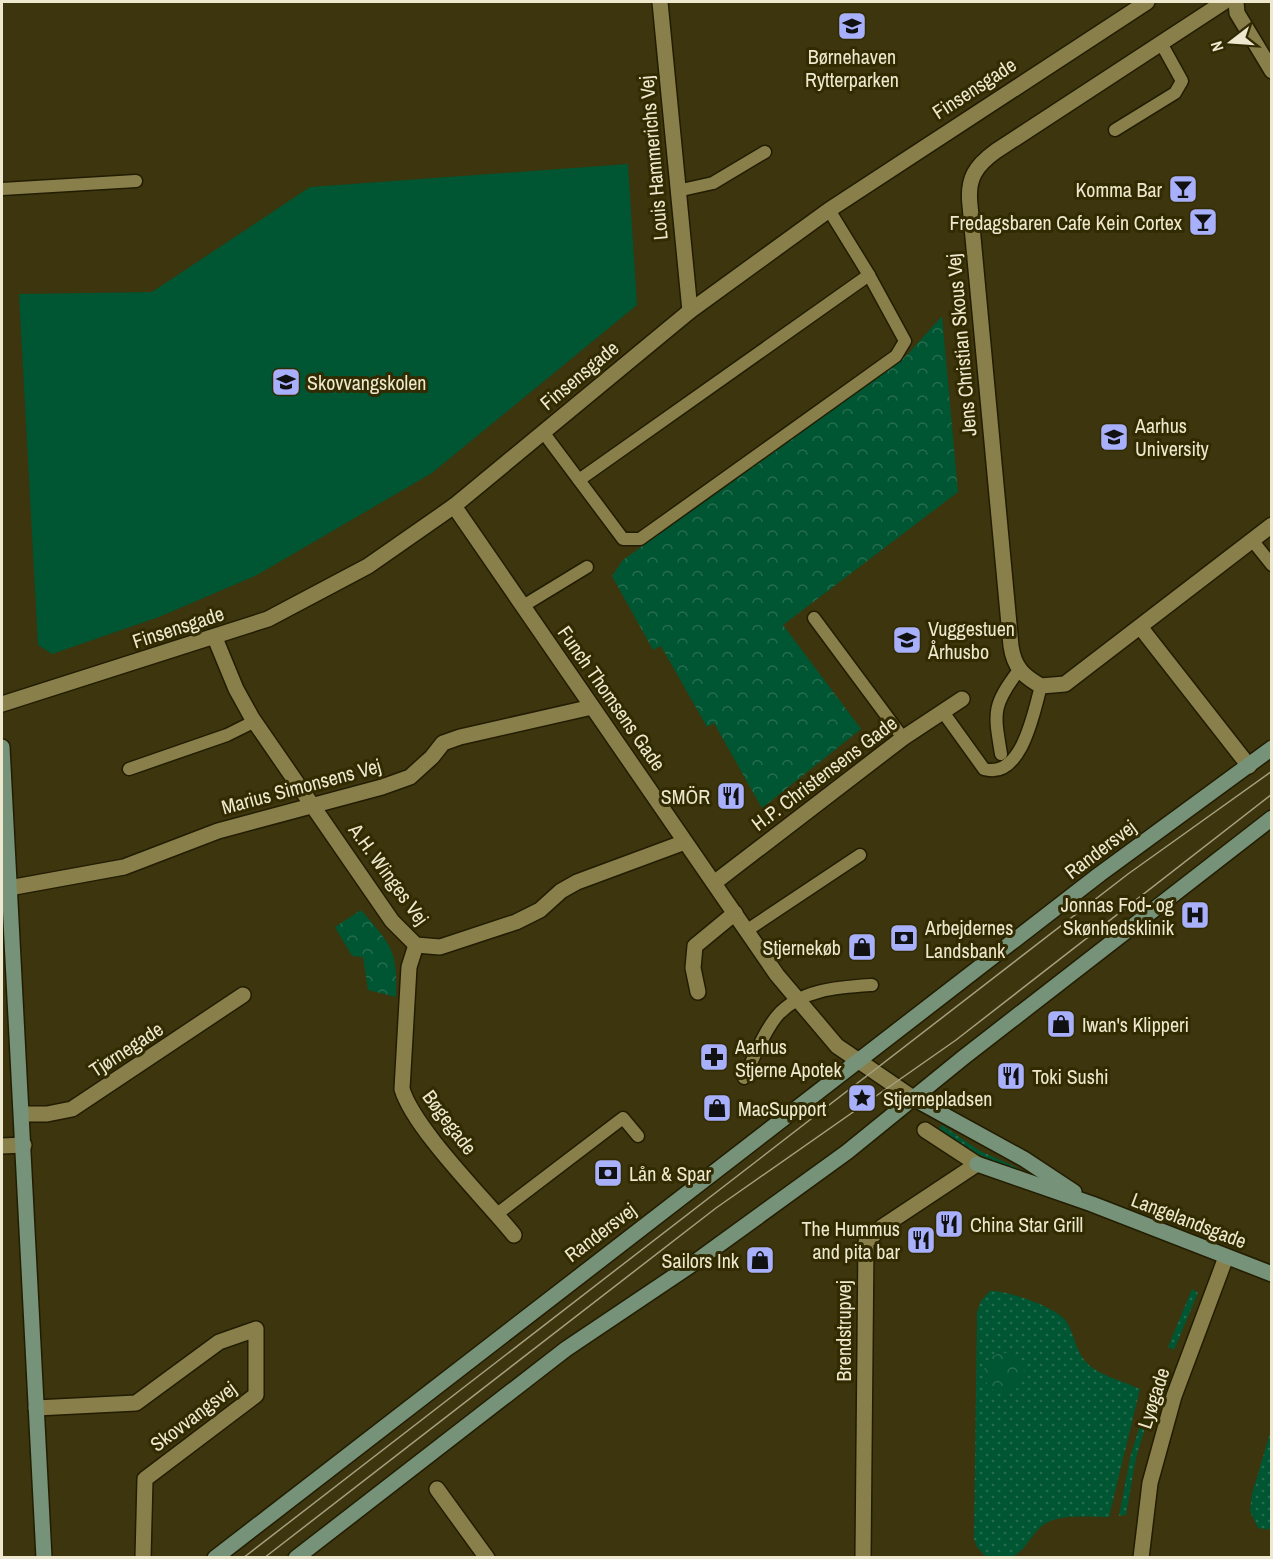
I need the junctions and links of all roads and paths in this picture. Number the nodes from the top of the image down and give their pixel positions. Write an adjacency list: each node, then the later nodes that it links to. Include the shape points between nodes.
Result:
1 (660, 2): 11 (street, Louis Hammerichs Vej)
2 (1147, 2): 12 (street, Finsensgade)
3 (1224, 2): 5 (street, Jens Christian Skous Vej)
4 (1236, 2): 6 (street, via 1237,13)
5 (1161, 43): 7 (lane, via 1182,81 1175,93); 26 (street, Jens Christian Skous Vej, via 983,160 973,171 968,189 1011,645)
6 (1272, 71)
7 (1115, 130)
8 (765, 152): 11 (lane, via 713,183)
9 (136, 181): 10 (lane)
10 (2, 189)
11 (677, 191): 14 (street, Louis Hammerichs Vej)
12 (828, 210): 13 (lane); 14 (street, Finsensgade)
13 (869, 275): 16 (lane); 16 (lane, via 905,341 896,356 640,539 623,539)
14 (690, 310): 15 (street, Finsensgade)
15 (543, 432): 16 (lane); 17 (street, Finsensgade)
16 (579, 480)
17 (454, 506): 22 (street, Funch Thomsens Gade); 25 (street, Finsensgade, via 368,566 268,619)
18 (1272, 525): 19 (street)
19 (1252, 540): 20 (lane); 24 (street)
20 (1272, 566)
21 (587, 567): 22 (lane)
22 (523, 606): 30 (street, Funch Thomsens Gade)
23 (814, 618): 33 (lane)
24 (1141, 628): 27 (street, via 1065,684); 37 (street)
25 (215, 638): 29 (street, Finsensgade); 32 (street, A.H. Winges Vej, via 236,689)
26 (1018, 670): 27 (street); 36 (lane, via 1003,691 994,717)
27 (1041, 686): 31 (lane, via 1015,758 993,770 984,769 976,761)
28 (962, 699): 31 (street, H.P. Christensens Gade)
29 (2, 705)
30 (592, 707): 39 (street, Marius Simonsens Vej, via 443,743 410,777); 41 (street, Funch Thomsens Gade)
31 (943, 712): 33 (street, H.P. Christensens Gade)
32 (255, 721): 38 (lane, via 227,735); 39 (street, A.H. Winges Vej)
33 (903, 738): 43 (street, H.P. Christensens Gade)
34 (2, 747): 44 (street)
35 (1272, 748): 37 (street, Randersvej)
36 (1001, 754)
37 (1249, 766): 52 (street, Randersvej, via 1100,874)
38 (129, 769)
39 (314, 807): 44 (street, Marius Simonsens Vej, via 218,831 124,867); 47 (street, A.H. Winges Vej, via 392,921)
40 (1272, 818): 54 (street)
41 (685, 842): 43 (street, Funch Thomsens Gade); 47 (street, A.H. Winges Vej, via 577,882 540,910 516,922 440,947)
42 (860, 855): 46 (lane)
43 (714, 883): 45 (street, Funch Thomsens Gade)
44 (9, 888): 55 (street)
45 (735, 913): 46 (street, Funch Thomsens Gade); 49 (street, via 695,946 693,968)
46 (746, 931): 51 (street, Funch Thomsens Gade)
47 (416, 945): 62 (street, Bøgegade, via 409,967 402,1089 405,1100)
48 (872, 985): 51 (lane, via 835,987)
49 (698, 992)
50 (243, 994): 55 (street, Tjørnegade, via 72,1109)
51 (798, 1001): 52 (street, Funch Thomsens Gade, via 837,1046); 53 (lane, via 776,1017)
52 (857, 1062): 54 (street, Funch Thomsens Gade); 70 (street, Randersvej)
53 (744, 1078)
54 (914, 1098): 61 (street, Langelandsgade, via 1024,1159); 71 (street, via 848,1152 566,1349)
55 (22, 1114): 58 (street)
56 (925, 1130): 60 (street, Langelandsgade)
57 (638, 1136): 62 (lane, via 623,1118)
58 (24, 1145): 59 (street); 66 (street)
59 (2, 1146)
60 (977, 1164): 61 (street, Langelandsgade); 73 (street, Brendstrupvej, via 882,1227 866,1242)
61 (1092, 1204): 64 (street, Langelandsgade)
62 (497, 1214): 63 (street, Bøgegade)
63 (514, 1235)
64 (1226, 1257): 65 (street, Langelandsgade); 74 (street, Lyøgade, via 1172,1406 1150,1483)
65 (1272, 1274)
66 (36, 1408): 68 (street); 69 (street, Skovvangsvej, via 136,1403 219,1342 256,1329 256,1395 145,1479)
67 (437, 1489): 72 (street)
68 (44, 1557)
69 (143, 1557)
70 (215, 1557)
71 (296, 1557)
72 (487, 1557)
73 (863, 1557)
74 (1141, 1557)

